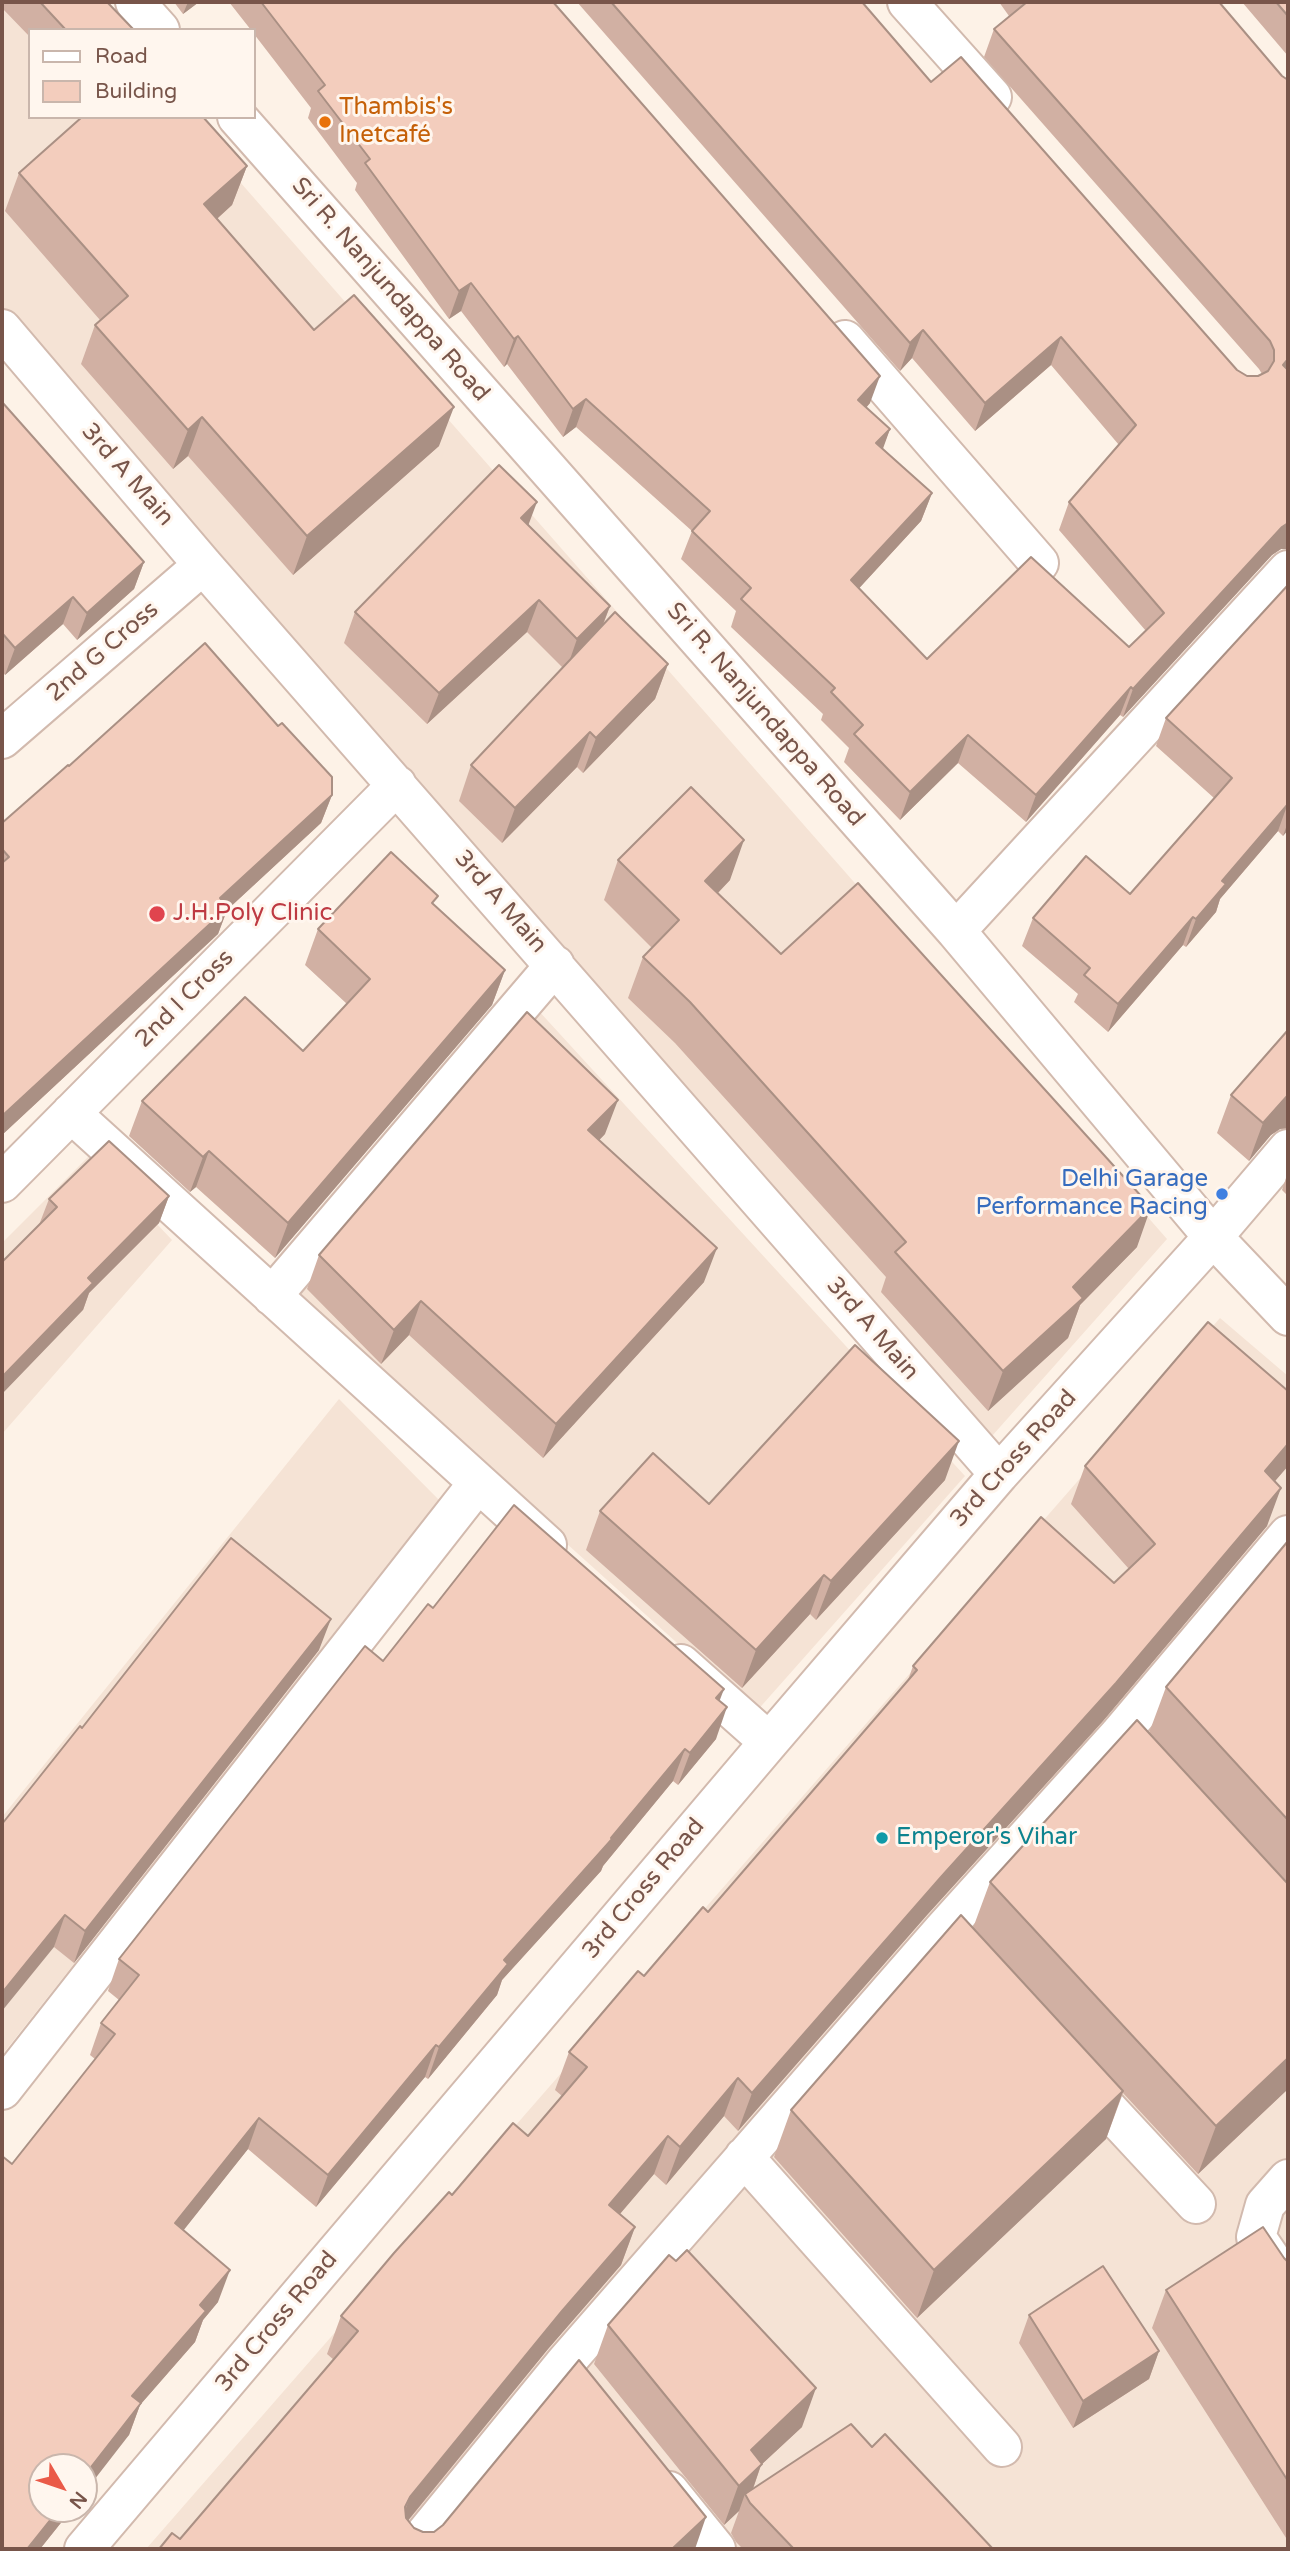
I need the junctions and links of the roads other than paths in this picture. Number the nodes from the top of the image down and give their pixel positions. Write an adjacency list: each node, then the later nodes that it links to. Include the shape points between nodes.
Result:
1 (135, 2): 3 (street)
2 (907, 2): 5 (street)
3 (158, 28)
4 (239, 119): 13 (street, Sri R. Nanjundappa Road)
5 (1016, 125)
6 (821, 314): 8 (street)
7 (2, 329): 9 (street, 3rd A Main)
8 (1039, 563)
9 (203, 565): 11 (street, 2nd G Cross); 12 (street, 3rd A Main)
10 (1288, 570): 13 (street)
11 (2, 739)
12 (397, 785): 14 (street, 3rd A Main); 15 (street, 2nd I Cross)
13 (956, 931): 18 (street, Sri R. Nanjundappa Road)
14 (555, 965): 19 (street); 21 (street, 3rd A Main)
15 (71, 1113): 17 (street, 2nd I Cross); 19 (street)
16 (1288, 1149): 18 (street, 3rd Cross Road)
17 (2, 1183)
18 (1213, 1237): 20 (street, Sri R. Nanjundappa Road); 21 (street, 3rd Cross Road)
19 (272, 1296): 22 (street)
20 (1288, 1316)
21 (999, 1475): 26 (street, 3rd Cross Road)
22 (478, 1483): 24 (street); 28 (street)
23 (1288, 1535): 29 (street, via 1129,1745 953,1941)
24 (572, 1566)
25 (655, 1640): 26 (street)
26 (769, 1742): 37 (street, 3rd Cross Road)
27 (1056, 2052): 31 (street)
28 (2, 2090)
29 (744, 2157): 33 (street); 35 (street)
30 (1288, 2179): 32 (street, via 1265,2205 1256,2237)
31 (1196, 2204)
32 (1288, 2284)
33 (565, 2363): 34 (street); 38 (street)
34 (590, 2394)
35 (1002, 2447)
36 (649, 2467): 39 (street)
37 (85, 2549)
38 (414, 2549)
39 (716, 2549)

